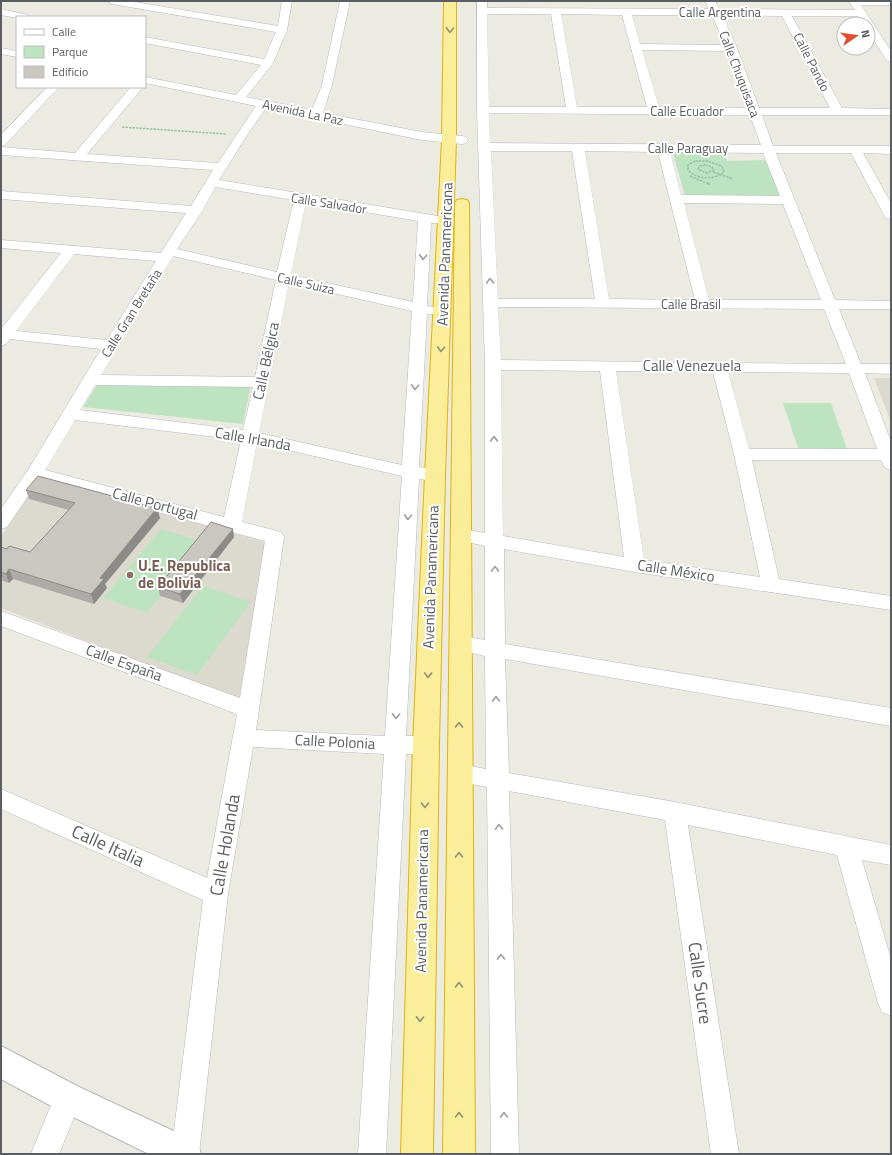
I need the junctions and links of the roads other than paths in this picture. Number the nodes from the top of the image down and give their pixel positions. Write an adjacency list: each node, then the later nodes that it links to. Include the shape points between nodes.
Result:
1 (11, 1): 11 (street)
2 (112, 1): 10 (street)
3 (288, 1): 20 (street)
4 (345, 1): 42 (street, via 327,85)
5 (450, 1): 43 (highway, Avenida Panamericana, one-way to 43)
6 (710, 1): 14 (street, Calle Chuquisaca)
7 (854, 2): 8 (street); 16 (street)
8 (891, 2)
9 (476, 4): 12 (street, Calle Argentina); 36 (street); 43 (highway, Avenida Panamericana)
10 (154, 6): 18 (street); 20 (street)
11 (1, 12): 17 (street)
12 (556, 12): 13 (street, Calle Argentina); 37 (street)
13 (626, 12): 14 (street, Calle Argentina); 25 (street)
14 (716, 12): 15 (street, Calle Argentina); 26 (street, Calle Chuquisaca)
15 (786, 13): 16 (street, Calle Argentina); 40 (street, Calle Pando)
16 (861, 13): 19 (street)
17 (20, 16)
18 (143, 16)
19 (863, 16)
20 (282, 30): 30 (street)
21 (876, 30): 22 (street)
22 (885, 30)
23 (876, 35): 29 (street)
24 (146, 40): 30 (street)
25 (636, 47): 26 (street); 38 (street)
26 (732, 48): 39 (street, Calle Chuquisaca)
27 (2, 52): 28 (street)
28 (16, 54)
29 (891, 59)
30 (268, 64): 34 (street)
31 (146, 80): 34 (street, Avenida La Paz)
32 (52, 88): 44 (street)
33 (136, 88): 52 (street)
34 (239, 99): 35 (street, Avenida La Paz)
35 (263, 104): 42 (street, Avenida La Paz); 53 (street, Calle Gran Bretaña)
36 (483, 110): 37 (street, Calle Ecuador); 45 (street)
37 (572, 110): 38 (street, Calle Ecuador)
38 (654, 111): 39 (street, Calle Ecuador)
39 (755, 111): 40 (street, Calle Ecuador); 48 (street, Calle Chuquisaca)
40 (838, 112): 41 (street, Calle Ecuador)
41 (891, 112)
42 (316, 116): 43 (street, Avenida La Paz)
43 (456, 140): 62 (highway, Avenida Panamericana); 92 (highway, Avenida Panamericana)
44 (1, 142)
45 (486, 147): 46 (street, Calle Paraguay); 67 (street, one-way to 45)
46 (578, 148): 47 (street, Calle Paraguay); 68 (street)
47 (664, 148): 48 (street, Calle Paraguay); 57 (street)
48 (768, 149): 49 (street, Calle Paraguay); 58 (street, Calle Chuquisaca)
49 (855, 150): 50 (street, Calle Paraguay); 60 (street)
50 (891, 150)
51 (1, 151): 52 (street)
52 (78, 157): 53 (street)
53 (221, 167): 54 (street, Calle Gran Bretaña)
54 (212, 183): 56 (street, Calle Salvador); 59 (street, Calle Gran Bretaña)
55 (1, 195): 59 (street)
56 (301, 198): 61 (street, Calle Salvador); 66 (street, Calle Bélgica)
57 (676, 199): 58 (street); 69 (street)
58 (788, 200): 70 (street, Calle Chuquisaca)
59 (196, 210): 65 (street, Calle Gran Bretaña)
60 (891, 215)
61 (425, 218): 62 (street, Calle Salvador); 72 (street, one-way to 72)
62 (447, 221): 73 (highway, Avenida Panamericana)
63 (1, 244): 64 (street, Calle Suiza)
64 (70, 250): 65 (street, Calle Suiza); 74 (street)
65 (167, 255): 66 (street, Calle Suiza); 75 (street, Calle Gran Bretaña)
66 (283, 278): 72 (street, Calle Suiza); 82 (street, Calle Bélgica)
67 (490, 303): 68 (street, Calle Brasil); 76 (street)
68 (603, 304): 69 (street, Calle Brasil)
69 (703, 304): 70 (street, Calle Brasil)
70 (830, 305): 71 (street, Calle Brasil); 79 (street, Calle Chuquisaca)
71 (891, 305)
72 (420, 308): 73 (street, Calle Suiza); 87 (street, one-way to 87)
73 (442, 313): 89 (highway, Avenida Panamericana, one-way to 89)
74 (3, 337): 75 (street)
75 (111, 345): 81 (street, Calle Gran Bretaña)
76 (493, 365): 77 (street, Calle Venezuela); 94 (street, one-way to 76)
77 (607, 366): 78 (street, Calle Venezuela); 95 (street)
78 (719, 366): 79 (street, Calle Venezuela); 85 (street)
79 (855, 368): 80 (street, Calle Venezuela); 86 (street, Calle Chuquisaca)
80 (891, 368)
81 (90, 380): 82 (street); 83 (street, Calle Gran Bretaña)
82 (261, 382): 84 (street, Calle Bélgica)
83 (70, 414): 84 (street, Calle Irlanda); 88 (street, Calle Gran Bretaña)
84 (251, 436): 87 (street, Calle Irlanda); 91 (street, Calle Bélgica)
85 (742, 454): 86 (street); 96 (street)
86 (889, 459)
87 (410, 472): 89 (street, Calle Irlanda); 104 (street, one-way to 104)
88 (35, 473): 90 (street, Calle Gran Bretaña); 91 (street, Calle Portugal)
89 (434, 475): 105 (highway, Avenida Panamericana, one-way to 105)
90 (1, 523)
91 (232, 524): 93 (street, Calle Portugal)
92 (461, 536): 94 (street, Calle México); 99 (highway, Avenida Panamericana)
93 (275, 537): 101 (street, Calle Holanda)
94 (494, 542): 95 (street, Calle México); 100 (street, one-way to 94)
95 (635, 565): 96 (street, Calle México)
96 (771, 585): 97 (street, Calle México)
97 (891, 603)
98 (1, 618): 101 (street, Calle España)
99 (460, 644): 100 (street); 106 (highway, Avenida Panamericana, one-way to 99)
100 (495, 650): 102 (street); 107 (street, one-way to 100)
101 (247, 709): 103 (street, Calle Holanda)
102 (891, 717)
103 (244, 738): 104 (street, Calle Polonia); 112 (street, Calle Holanda)
104 (395, 745): 105 (street, Calle Polonia); 118 (street)
105 (426, 745): 119 (highway, Avenida Panamericana, one-way to 119)
106 (459, 773): 107 (street); 120 (highway, Avenida Panamericana, one-way to 106)
107 (498, 780): 109 (street); 121 (street, one-way to 107)
108 (1, 798): 112 (street, Calle Italia)
109 (675, 812): 110 (street); 122 (street, Calle Sucre)
110 (847, 848): 111 (street); 113 (street)
111 (891, 856)
112 (216, 894): 117 (street, Calle Holanda)
113 (891, 1003)
114 (1, 1062): 115 (street)
115 (68, 1098): 116 (street); 117 (street)
116 (45, 1154)
117 (185, 1154)
118 (372, 1154)
119 (417, 1154)
120 (459, 1154)
121 (505, 1154)
122 (725, 1154)

